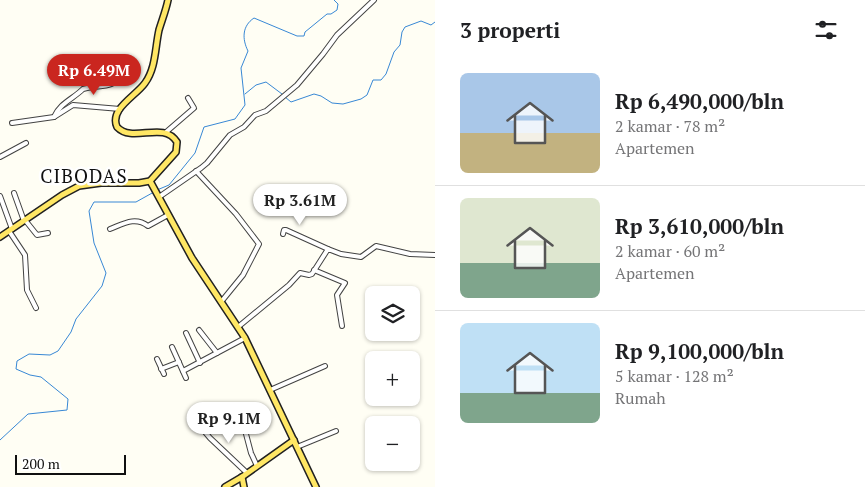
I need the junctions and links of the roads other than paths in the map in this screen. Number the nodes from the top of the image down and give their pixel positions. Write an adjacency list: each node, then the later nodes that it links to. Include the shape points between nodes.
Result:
1 (168, 0): 5 (main road, via 147,80)
2 (374, 0): 11 (street, via 337,35 297,85 266,111 255,115 246,126 231,134)
3 (123, 75): 6 (street, via 109,86 83,89 76,98 61,106)
4 (188, 98): 8 (street, via 194,108)
5 (120, 109): 6 (street, via 74,105); 8 (main road, via 115,124 123,132)
6 (54, 117): 7 (street)
7 (12, 123)
8 (165, 133): 12 (main road, via 177,142 176,152)
9 (26, 143): 10 (street)
10 (0, 157)
11 (200, 175): 15 (street); 26 (street, via 259,244 243,276)
12 (150, 181): 15 (main road); 17 (main road, via 85,184)
13 (14, 194): 17 (street)
14 (0, 196): 19 (street)
15 (158, 196): 16 (main road)
16 (168, 215): 18 (street, via 148,226 130,221); 26 (main road)
17 (25, 220): 19 (main road); 20 (street, via 37,236)
18 (110, 229)
19 (11, 230): 22 (main road); 27 (street, via 25,255 26,286)
20 (48, 233)
21 (283, 234): 23 (street, via 286,230)
22 (0, 237)
23 (328, 249): 24 (street, via 360,257 376,246 410,254); 25 (street)
24 (435, 255)
25 (314, 270): 28 (street, via 310,276 300,273); 29 (street, via 346,283 337,297)
26 (221, 302): 28 (main road)
27 (36, 308)
28 (238, 326): 32 (main road)
29 (342, 326)
30 (199, 330): 34 (street)
31 (186, 333): 37 (street)
32 (245, 338): 34 (street); 43 (main road)
33 (172, 347): 36 (street)
34 (217, 353): 37 (street)
35 (156, 359): 39 (street)
36 (179, 362): 39 (street); 40 (street)
37 (200, 363): 40 (street)
38 (325, 366): 43 (street)
39 (161, 369): 41 (street)
40 (183, 371): 42 (street)
41 (164, 374)
42 (186, 378)
43 (270, 390): 47 (main road)
44 (199, 425): 50 (street)
45 (336, 431): 48 (street)
46 (246, 434): 49 (street)
47 (294, 440): 48 (main road); 49 (main road)
48 (297, 447): 53 (main road)
49 (257, 466): 50 (main road)
50 (245, 475): 51 (main road); 52 (main road)
51 (225, 487)
52 (244, 487)
53 (316, 487)

